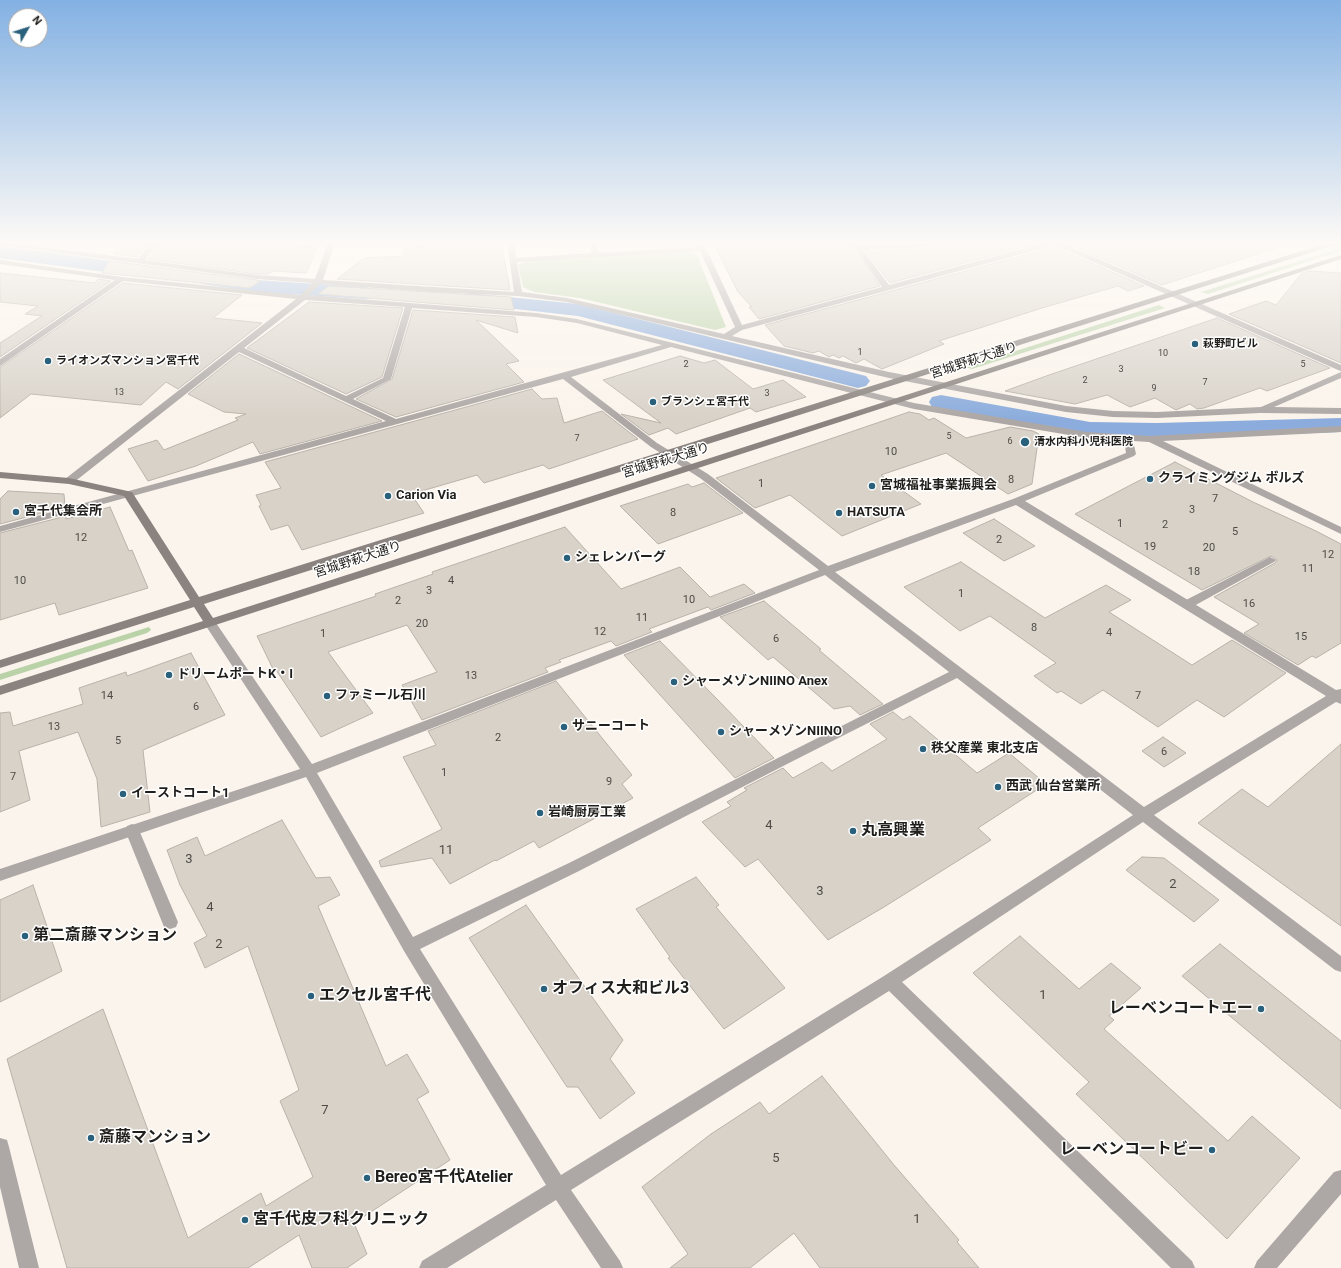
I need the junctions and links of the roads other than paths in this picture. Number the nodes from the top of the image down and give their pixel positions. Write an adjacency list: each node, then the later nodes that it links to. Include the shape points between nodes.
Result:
1 (89, 301): 16 (street)
2 (295, 301): 15 (street)
3 (381, 301): 11 (street)
4 (567, 301): 13 (street)
5 (727, 301): 12 (street)
6 (838, 301): 12 (street)
7 (1149, 301): 20 (street, 宮城野萩大通り)
8 (1188, 301): 10 (street)
9 (1204, 301): 10 (street, 宮城野萩大通り)
10 (1195, 304): 17 (street); 21 (street, 宮城野萩大通り)
11 (409, 306): 14 (street, via 577,321); 23 (street, via 387,379)
12 (739, 328): 13 (street)
13 (727, 336): 20 (street)
14 (671, 345): 19 (street); 22 (street)
15 (238, 348): 23 (street); 34 (street)
16 (0, 363)
17 (1341, 368)
18 (1341, 375): 25 (street)
19 (564, 376): 27 (street); 31 (street)
20 (907, 378): 21 (street); 22 (street, 宮城野萩大通り)
21 (944, 385): 24 (street, 宮城野萩大通り); 25 (street, via 1066,409 1113,414 1157,415)
22 (859, 393): 24 (street); 31 (street, 宮城野萩大通り)
23 (346, 399): 27 (street)
24 (896, 401): 29 (street, via 1087,435); 32 (street, 宮城野萩大通り)
25 (1260, 410): 26 (street)
26 (1341, 411)
27 (395, 422): 35 (street)
28 (1341, 429): 30 (street)
29 (1128, 438): 30 (street); 36 (street, via 1131,454)
30 (1150, 439): 38 (street)
31 (667, 453): 32 (street); 41 (street, 宮城野萩大通り)
32 (691, 468): 40 (street); 43 (street, 宮城野萩大通り)
33 (0, 475): 34 (street)
34 (69, 482): 35 (street)
35 (128, 494): 37 (street); 41 (street)
36 (1017, 501): 40 (street); 42 (street)
37 (0, 529)
38 (1341, 531)
39 (1270, 560): 42 (street)
40 (826, 572): 45 (street); 48 (street)
41 (196, 602): 43 (street); 44 (street, 宮城野萩大通り)
42 (1188, 604): 47 (street)
43 (210, 623): 46 (street, 宮城野萩大通り); 48 (street)
44 (0, 664)
45 (959, 672): 49 (street); 53 (street, via 574,867)
46 (0, 691)
47 (1339, 696): 49 (street)
48 (309, 771): 50 (street); 53 (street)
49 (1143, 815): 54 (street); 55 (street)
50 (132, 830): 51 (street); 52 (street)
51 (0, 875)
52 (170, 922)
53 (410, 946): 58 (street)
54 (1341, 964)
55 (890, 981): 58 (street); 62 (street)
56 (0, 1146): 59 (street)
57 (1341, 1179): 63 (street)
58 (558, 1187): 60 (street); 61 (street)
59 (29, 1268)
60 (429, 1268)
61 (613, 1268)
62 (1185, 1268)
63 (1264, 1268)

